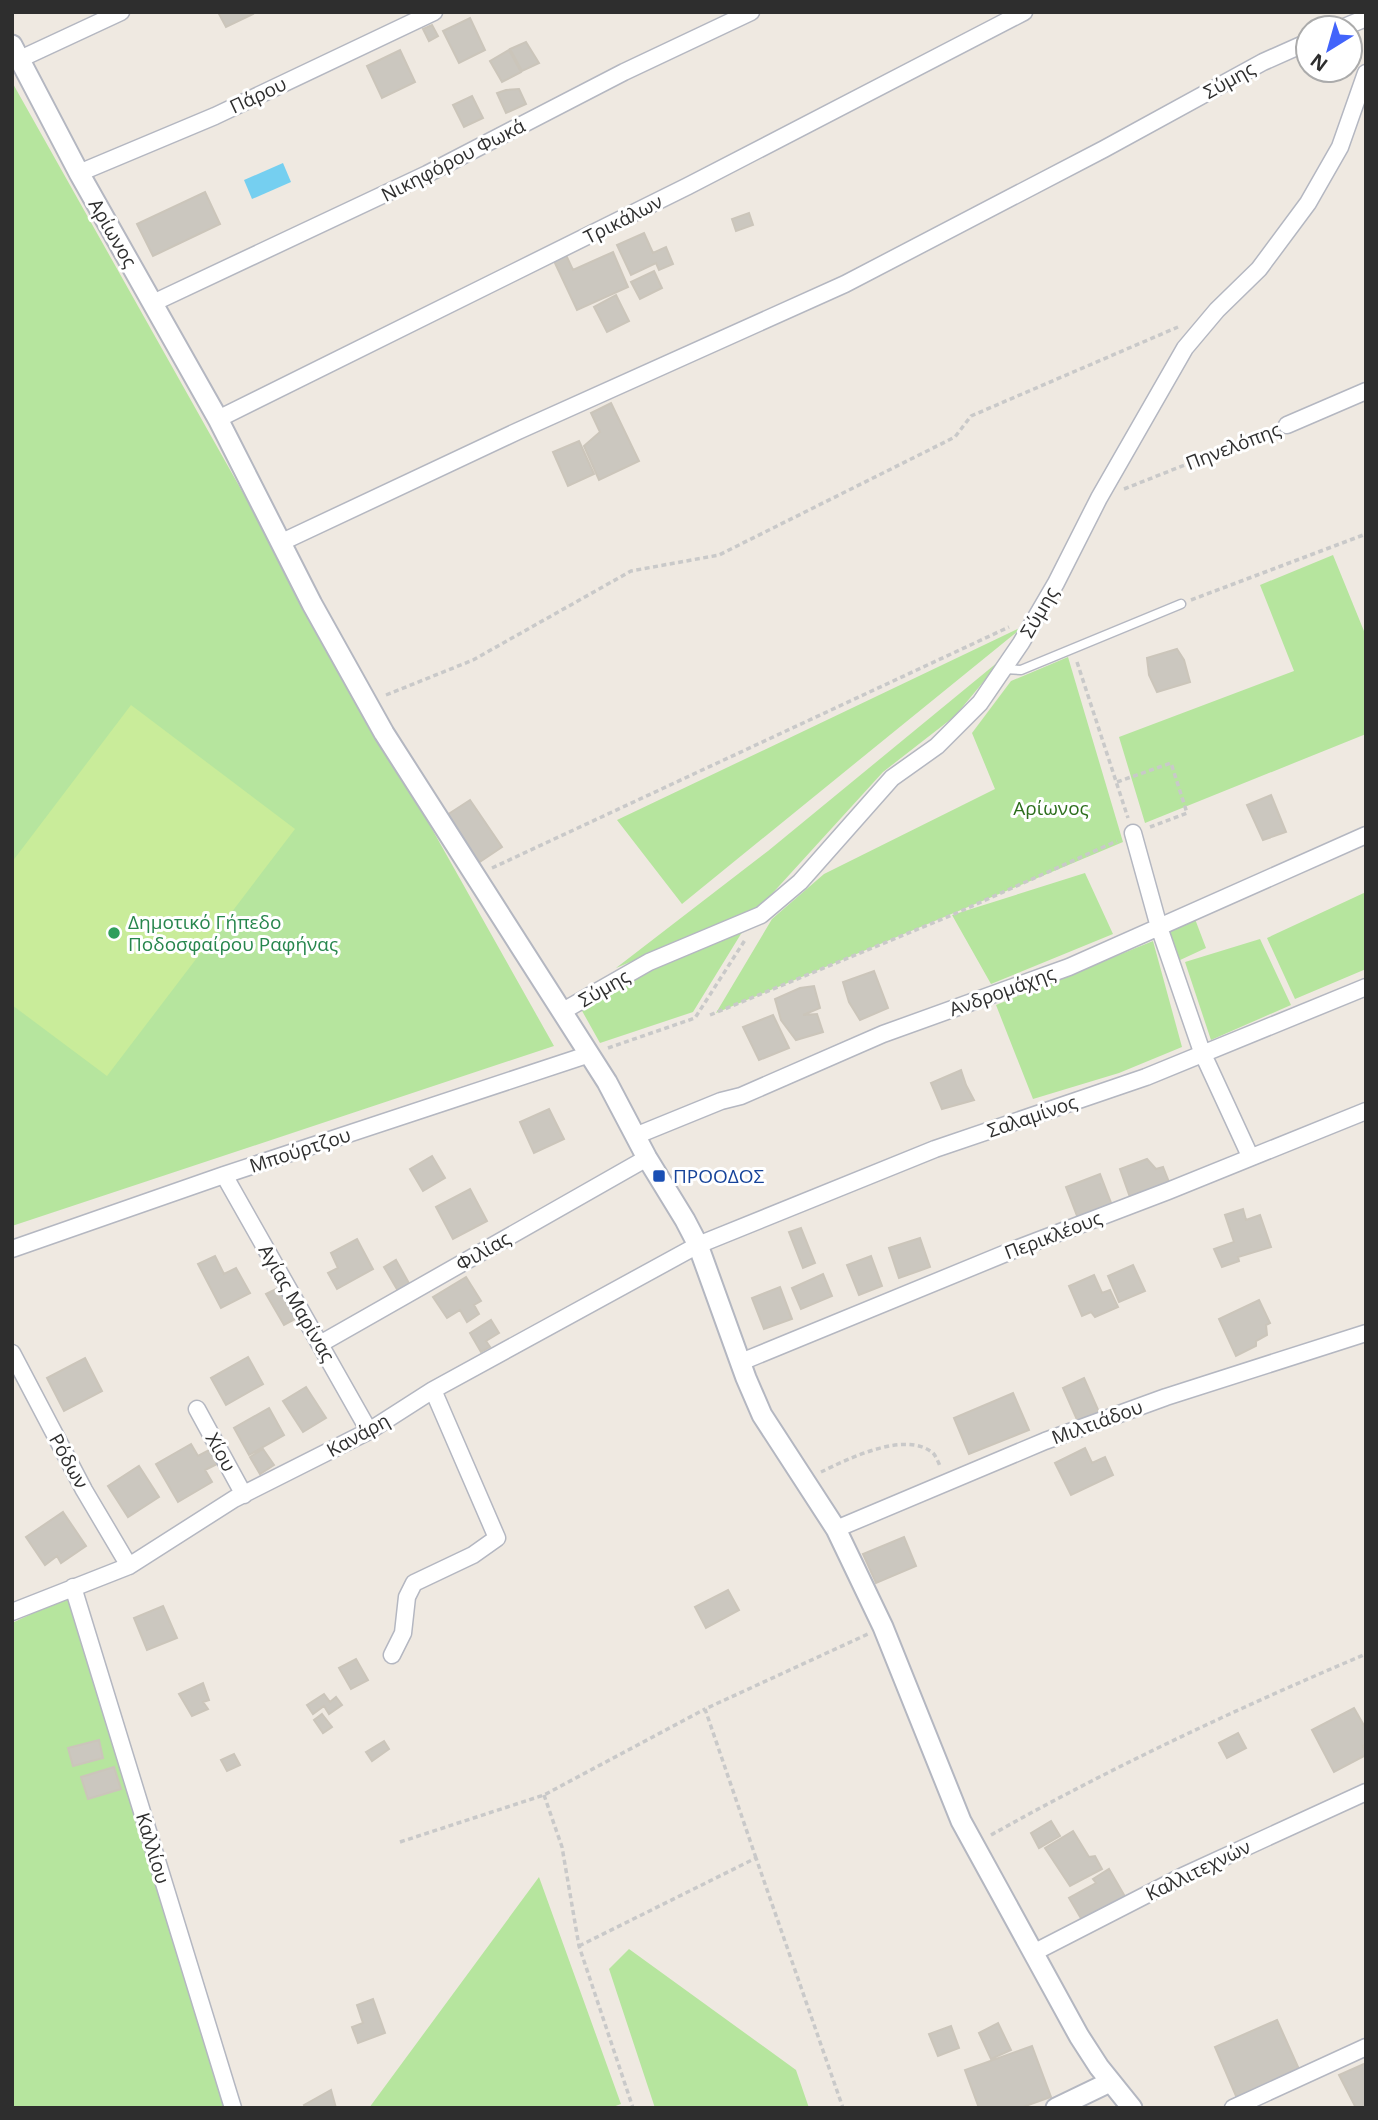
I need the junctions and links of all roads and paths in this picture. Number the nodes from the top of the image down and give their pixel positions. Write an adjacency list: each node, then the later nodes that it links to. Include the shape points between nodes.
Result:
1 (121, 12): 6 (street)
2 (434, 12): 8 (street, Πάρου, via 215,116)
3 (751, 12): 9 (street, Νικηφόρου Φωκά, via 427,174)
4 (1024, 12): 12 (street, Τρικάλων, via 591,235)
5 (1294, 48): 16 (street, Σύμης, via 845,284)
6 (16, 52): 8 (street, Αρίωνος)
7 (1366, 73): 14 (street, Σύμης, via 1340,147 1308,203 1259,269 1185,348)
8 (79, 173): 9 (street, Αρίωνος)
9 (153, 303): 12 (street, Αρίωνος)
10 (1180, 326): 21 (path, via 971,416 955,437 719,555 631,570 473,660)
11 (1366, 391): 13 (street, Πηνελόπης)
12 (218, 419): 16 (street, Αρίωνος)
13 (1287, 425): 14 (path, Πηνελόπης)
14 (1099, 498): 18 (street, Σύμης)
15 (1366, 534): 17 (path)
16 (282, 542): 21 (street, Αρίωνος)
17 (1181, 604): 19 (lane)
18 (1039, 613): 20 (street, Σύμης); 25 (path)
19 (1073, 650): 20 (lane, via 1021,670); 22 (path)
20 (1004, 668): 26 (street, Σύμης, via 980,703 937,746 892,778 800,881)
21 (368, 703): 25 (street, Αρίωνος)
22 (1117, 782): 23 (path); 23 (path, via 1171,763 1187,813)
23 (1133, 833): 27 (street); 30 (path, via 952,915)
24 (1366, 835): 27 (street, Ανδρομάχης)
25 (474, 876): 29 (street, Αρίωνος)
26 (761, 915): 29 (street, Σύμης, via 649,962); 32 (path, via 695,1018)
27 (1159, 927): 31 (street); 34 (street, Ανδρομάχης, via 1069,967 883,1034)
28 (1366, 987): 31 (street, Σαλαμίνος)
29 (563, 1011): 32 (street, Αρίωνος)
30 (710, 1015)
31 (1202, 1052): 35 (street); 38 (street, Σαλαμίνος, via 1146,1077 935,1149)
32 (590, 1054): 34 (street, Αρίωνος); 37 (street, Μπούρτζου)
33 (1366, 1111): 35 (street, Περικλέους)
34 (635, 1136): 36 (street, Αρίωνος)
35 (1250, 1156): 43 (street, Περικλέους)
36 (647, 1158): 38 (street, Αρίωνος); 41 (street, Φιλίας)
37 (224, 1175): 39 (street, Μπούρτζου); 41 (street, Αγίας Μαρίνας)
38 (698, 1245): 43 (street, Αρίωνος); 44 (street, Κανάρη)
39 (12, 1249)
40 (1366, 1333): 48 (street, Μιλτιάδου, via 1166,1397)
41 (320, 1343): 46 (street, Αγίας Μαρίνας)
42 (12, 1353): 51 (street, Ρόδων)
43 (741, 1362): 47 (street, Αρίωνος, via 762,1415)
44 (433, 1390): 46 (street, Κανάρη); 56 (street, via 497,1538 473,1555 414,1583 407,1597 403,1633)
45 (198, 1409): 49 (street, Χίου)
46 (369, 1432): 49 (street, Κανάρη)
47 (804, 1481): 48 (path, via 849,1458 890,1445 916,1446 933,1454); 50 (street, Αρίωνος)
48 (949, 1482): 50 (street, Μιλτιάδου)
49 (244, 1495): 51 (street, Κανάρη)
50 (836, 1529): 54 (street, Αρίωνος)
51 (129, 1566): 52 (street, Κανάρη)
52 (73, 1587): 53 (street, Κανάρη); 67 (street, Καλλίου)
53 (12, 1612)
54 (883, 1627): 57 (path); 61 (street, Αρίωνος)
55 (1366, 1654): 61 (path, via 1149,1753)
56 (392, 1656)
57 (705, 1709): 59 (path); 62 (path)
58 (1366, 1791): 64 (street, Καλλιτεχνών, via 1183,1876)
59 (544, 1796): 60 (path); 63 (path, via 562,1847)
60 (400, 1842)
61 (974, 1845): 64 (street, Αρίωνος)
62 (756, 1858): 63 (path); 69 (path)
63 (579, 1946): 68 (path)
64 (1033, 1954): 66 (street, Αρίωνος)
65 (1366, 2047): 72 (street)
66 (1110, 2082): 70 (street); 71 (street, Αρίωνος)
67 (233, 2108)
68 (633, 2108)
69 (843, 2108)
70 (1056, 2108)
71 (1132, 2108)
72 (1233, 2108)

